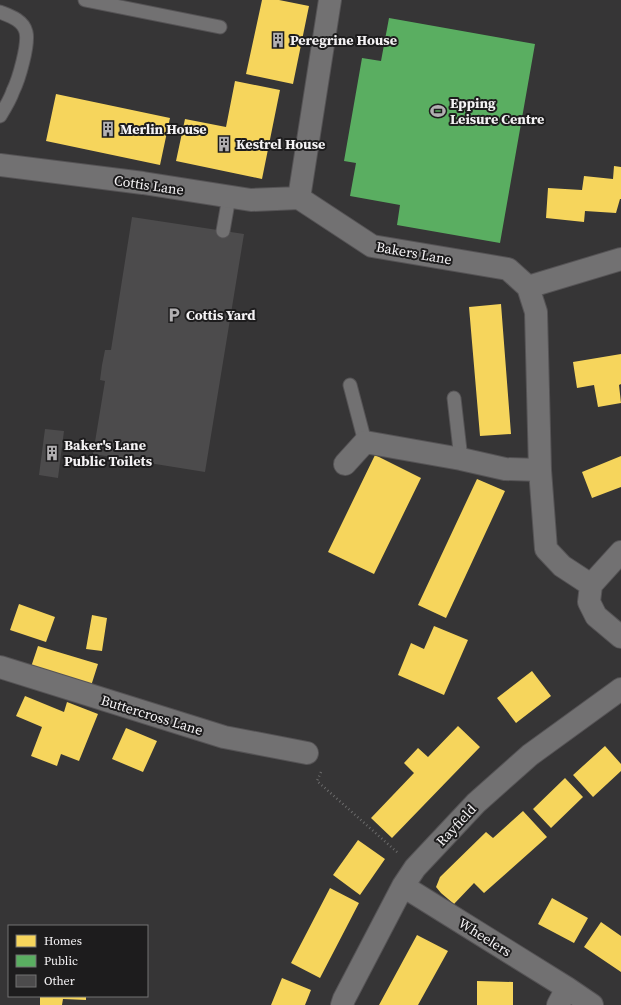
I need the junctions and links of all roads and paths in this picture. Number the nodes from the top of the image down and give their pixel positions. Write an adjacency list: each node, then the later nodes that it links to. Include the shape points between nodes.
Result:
1 (84, 0): 4 (lane)
2 (330, 0): 8 (street)
3 (0, 12): 5 (lane, via 14,17 21,24 26,31 26,43 14,90)
4 (220, 27)
5 (0, 116)
6 (0, 164): 7 (street, Cottis Lane)
7 (229, 197): 8 (street, Cottis Lane, via 250,200); 9 (lane)
8 (299, 198): 11 (street, Bakers Lane, via 372,246 508,269)
9 (223, 231)
10 (621, 259): 11 (street)
11 (528, 287): 17 (street, via 536,312)
12 (350, 385): 14 (lane)
13 (454, 398): 15 (lane)
14 (366, 442): 15 (street); 16 (street)
15 (461, 459): 17 (street, via 505,469)
16 (345, 464)
17 (540, 470): 19 (street, via 546,549 562,566)
18 (621, 552): 19 (street)
19 (591, 585): 20 (street, via 589,602 596,616)
20 (621, 637)
21 (0, 667): 23 (street, Buttercross Lane, via 224,737)
22 (621, 689): 24 (street, Rayfield, via 530,755 476,803)
23 (307, 753): 24 (path, via 326,759 317,781)
24 (415, 868): 25 (street, Rayfield)
25 (403, 886): 26 (street, Wheelers); 27 (street, Rayfield)
26 (562, 997): 28 (street, Wheelers)
27 (342, 1005)
28 (592, 1005)

